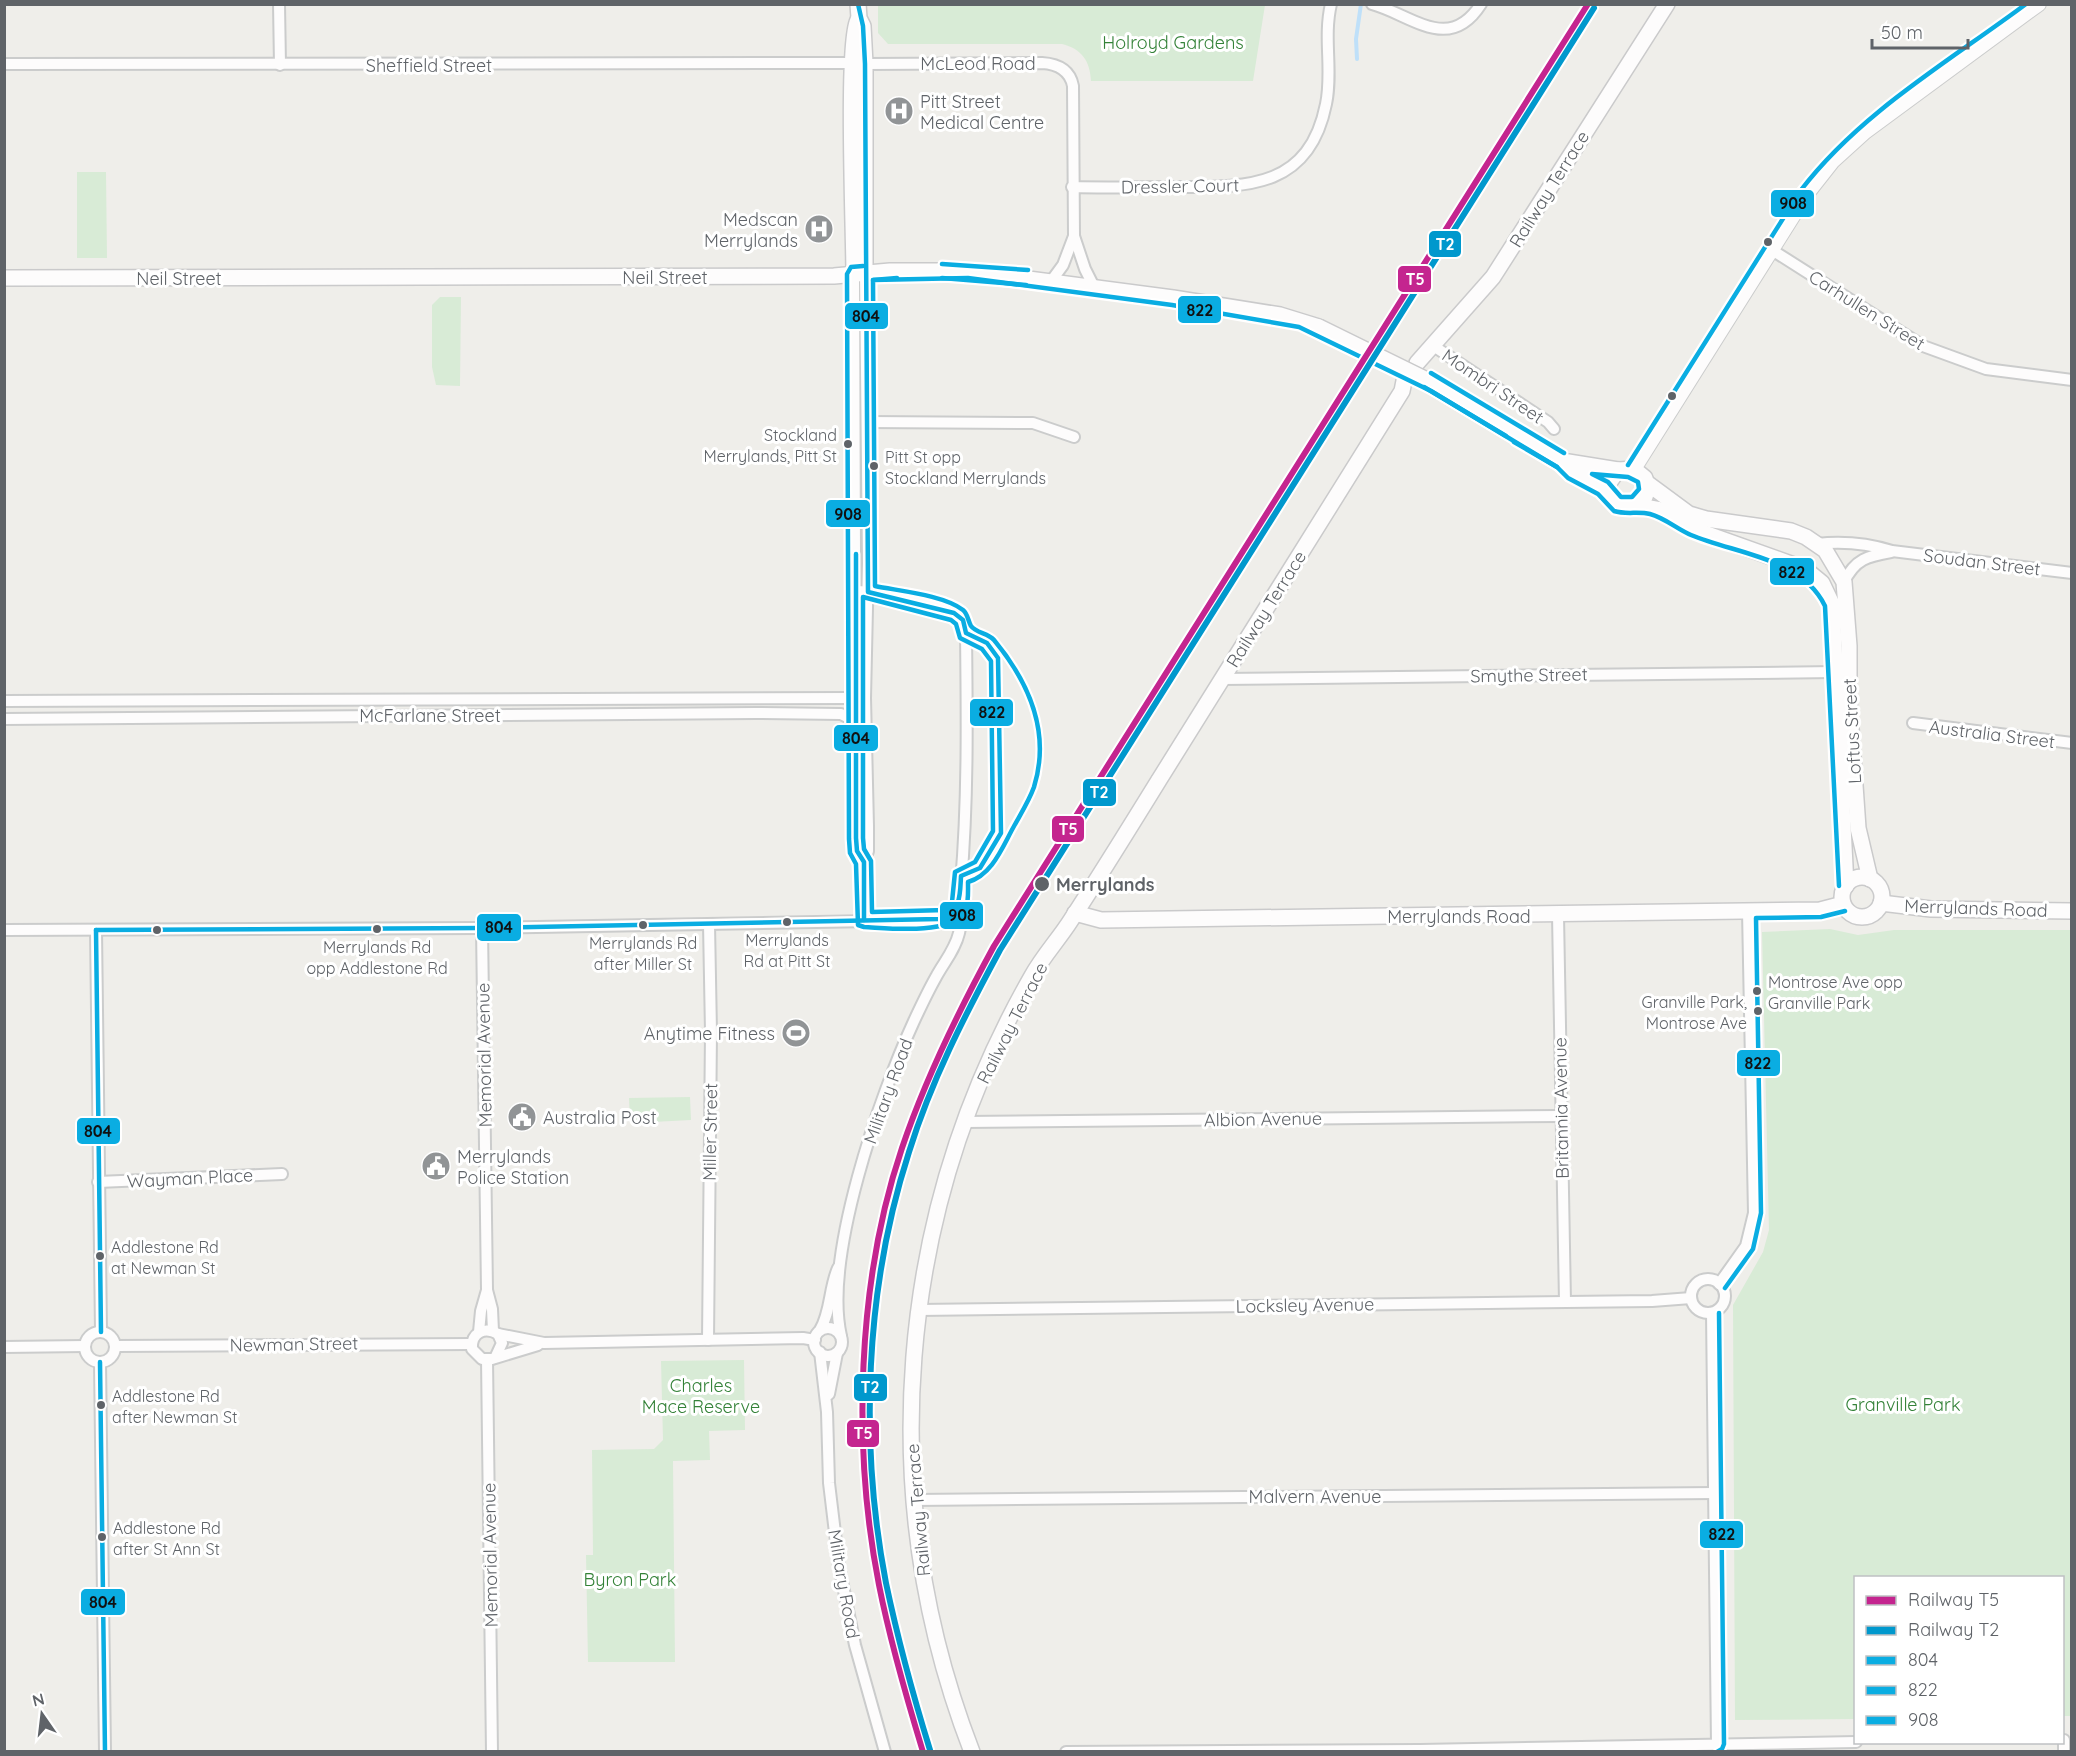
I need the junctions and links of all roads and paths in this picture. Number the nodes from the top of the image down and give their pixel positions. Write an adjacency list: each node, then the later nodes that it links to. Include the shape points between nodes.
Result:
1 (279, 4): 10 (street)
2 (1331, 4): 11 (street, Dressler Court, via 1326,37 1328,90 1321,123 1306,150 1282,173 1263,182 1232,187)
3 (1481, 4): 6 (street, via 1470,19 1444,30 1426,28)
4 (1667, 4): 19 (main road, Railway Terrace, via 1493,277)
5 (2038, 4): 13 (street, via 1849,145 1807,194)
6 (1377, 6)
7 (858, 11): 8 (main road, via 863,26)
8 (859, 63): 10 (street, Sheffield Street); 11 (street, McLeod Road, via 1042,63 1065,70 1073,86); 14 (main road)
9 (4, 64): 10 (street, Sheffield Street)
10 (280, 65)
11 (1072, 187): 12 (street, McLeod Road)
12 (1074, 236): 16 (street, McLeod Road, via 1064,265); 17 (street, McLeod Road)
13 (1772, 250): 21 (street, Carhullen Street, via 1930,349 1998,372); 27 (street)
14 (860, 273): 15 (main road, Neil Street); 16 (main road, Neil Street, via 968,271); 23 (street); 35 (street)
15 (4, 278)
16 (1052, 280): 17 (main road, Neil Street)
17 (1094, 287): 18 (main road, Neil Street, via 1280,315)
18 (1319, 327): 26 (main road, Mombri Street, bridge, via 1436,384)
19 (1432, 345): 20 (main road, Railway Terrace); 24 (street, Mombri Street)
20 (1416, 363)
21 (2072, 380)
22 (1404, 381): 38 (main road, Railway Terrace)
23 (867, 422): 25 (street, via 1033,423); 36 (street)
24 (1554, 429)
25 (1074, 437)
26 (1562, 461): 27 (main road, Mombri Street); 29 (main road, Mombri Street, via 1572,472)
27 (1626, 469): 28 (main road, via 1641,472); 29 (main road, via 1609,483)
28 (1647, 483): 30 (main road, via 1645,497); 31 (main road, via 1689,514 1791,531)
29 (1610, 495): 30 (main road, via 1617,504)
30 (1635, 506): 37 (main road, Loftus Street, via 1662,510 1696,530 1805,569 1826,588 1832,604)
31 (1817, 544): 32 (street, Soudan Street, via 1861,543); 34 (main road, via 1825,550)
32 (1892, 552): 33 (street, Soudan Street); 34 (street, Soudan Street, via 1861,559)
33 (2072, 573)
34 (1844, 582): 46 (main road, Loftus Street, via 1858,828)
35 (856, 591): 36 (street); 39 (street)
36 (868, 592): 45 (street, via 868,845); 50 (street, via 948,610 959,616 965,627 966,806)
37 (1835, 672): 38 (street, Smythe Street); 47 (main road, Loftus Street)
38 (1222, 679): 53 (main road, Railway Terrace)
39 (855, 698): 40 (street, McFarlane Street); 42 (street)
40 (4, 701)
41 (4, 719): 42 (street, McFarlane Street, via 766,713 841,714)
42 (855, 720): 45 (street, via 857,851)
43 (1913, 723): 44 (street, Australia Street)
44 (2072, 743)
45 (864, 862): 55 (street)
46 (1870, 879): 47 (main road, via 1857,879); 48 (main road, via 1878,887)
47 (1846, 886): 49 (main road)
48 (1881, 903): 49 (main road, via 1874,913 1863,917 1851,914); 52 (main road, Merrylands Road, via 1931,909)
49 (1843, 904): 51 (main road, Merrylands Road, via 1820,910)
50 (959, 905): 55 (street, via 948,917 939,919); 64 (street, Military Road, via 960,929 954,949 903,1046 878,1111)
51 (1748, 911): 54 (main road, Merrylands Road); 65 (street, via 1754,1213 1746,1246)
52 (2072, 911)
53 (1075, 913): 54 (main road, Merrylands Road, via 1101,920); 61 (main road, Railway Terrace, via 1033,974)
54 (1558, 915): 60 (street, Britannia Avenue)
55 (864, 920): 56 (street)
56 (709, 924): 57 (street); 76 (street, Miller Street)
57 (482, 928): 59 (street); 66 (street, Memorial Avenue)
58 (4, 930): 59 (street)
59 (96, 930): 63 (street)
60 (1560, 1116): 61 (street, Albion Avenue); 68 (street, Britannia Avenue)
61 (965, 1122): 69 (main road, Railway Terrace, via 936,1210)
62 (282, 1174): 63 (street, Wayman Place)
63 (98, 1182): 71 (street)
64 (840, 1262): 74 (street, Military Road, via 831,1281 825,1323); 75 (street, Military Road, via 837,1308)
65 (1719, 1284): 67 (street, via 1703,1281 1694,1287); 70 (street, via 1724,1303)
66 (487, 1290): 72 (street, Memorial Avenue); 73 (street, Memorial Avenue)
67 (1691, 1298): 68 (street, Locksley Avenue); 70 (street, via 1701,1311)
68 (1565, 1302): 69 (street, Locksley Avenue)
69 (919, 1310): 88 (main road, Railway Terrace, via 911,1416)
70 (1712, 1313): 87 (street)
71 (100, 1332): 79 (street, via 88,1338); 80 (street, via 109,1335)
72 (479, 1332): 73 (street); 78 (street)
73 (496, 1333): 77 (street); 84 (street, via 502,1344)
74 (817, 1335): 75 (street, via 831,1328); 76 (street); 82 (street)
75 (841, 1336): 83 (street, via 842,1345)
76 (708, 1340): 77 (street)
77 (544, 1343): 84 (street)
78 (472, 1344): 80 (street, Newman Street); 84 (street, via 475,1353)
79 (85, 1346): 81 (street); 85 (street, via 91,1359)
80 (116, 1346): 85 (street, via 113,1356)
81 (4, 1347)
82 (820, 1352): 83 (street, via 828,1356); 86 (street, Military Road)
83 (837, 1353): 86 (street, Military Road)
84 (492, 1358): 95 (street, Memorial Avenue)
85 (100, 1362): 94 (street)
86 (827, 1412): 96 (street, Military Road, via 829,1483 839,1566 855,1646)
87 (1715, 1493): 88 (street, Malvern Avenue); 90 (street)
88 (914, 1500): 97 (main road, Railway Terrace, via 924,1582 943,1671)
89 (1854, 1742): 90 (street)
90 (1717, 1744): 91 (street)
91 (1611, 1749): 93 (street)
92 (1224, 1751): 93 (street); 98 (street)
93 (1420, 1751)
94 (105, 1752)
95 (492, 1752)
96 (885, 1752)
97 (972, 1752)
98 (1066, 1752)

